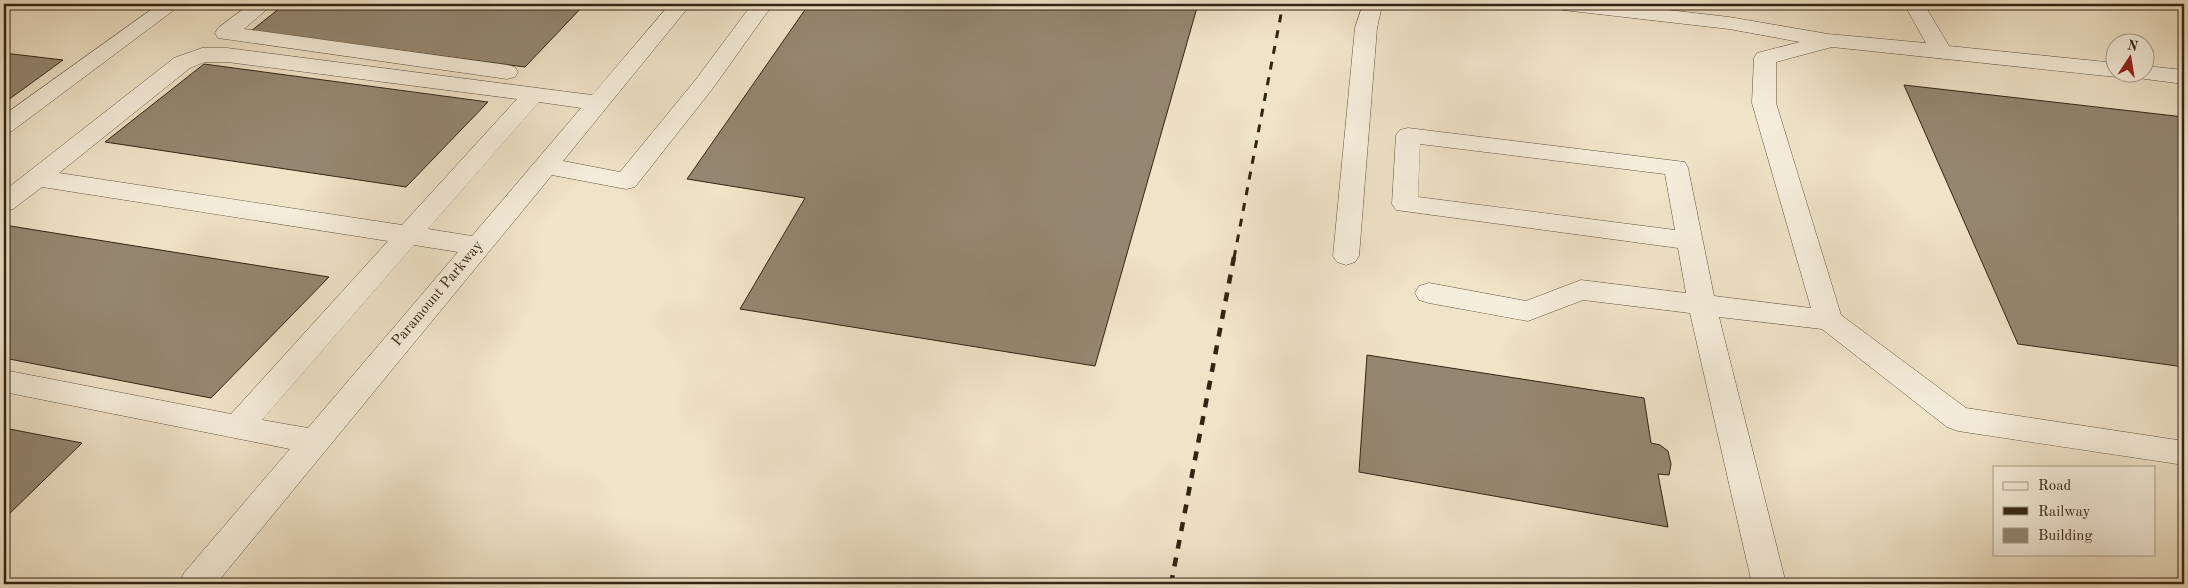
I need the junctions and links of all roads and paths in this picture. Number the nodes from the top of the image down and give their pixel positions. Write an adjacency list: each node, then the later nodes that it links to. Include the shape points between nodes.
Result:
1 (172, 4): 15 (street)
2 (263, 4): 14 (street, via 226,33)
3 (681, 4): 14 (street, Paramount Parkway)
4 (763, 4): 16 (street, via 626,181)
5 (1376, 4): 22 (street, via 1371,8 1366,28)
6 (1563, 4): 8 (street, via 1729,23)
7 (1914, 4): 9 (street)
8 (1830, 40): 9 (street); 25 (street, via 1765,58 1764,103)
9 (1942, 52): 10 (street)
10 (2106, 69)
11 (2156, 74): 12 (street)
12 (2184, 77)
13 (534, 94): 14 (street); 17 (street, via 227,54 202,55 182,63); 19 (street)
14 (605, 94): 16 (street, Paramount Parkway)
15 (4, 126)
16 (545, 166): 21 (street, Paramount Parkway)
17 (37, 178): 18 (street); 19 (street)
18 (4, 203)
19 (406, 235): 21 (street); 27 (street)
20 (1690, 241): 20 (street, via 1676,168 1408,135 1405,204); 24 (street)
21 (478, 246): 28 (street, Paramount Parkway)
22 (1346, 256)
23 (1429, 293): 24 (street, via 1528,311 1581,290)
24 (1702, 304): 25 (street); 31 (street)
25 (1829, 320): 29 (street, via 1958,419)
26 (4, 381): 27 (street)
27 (237, 427): 28 (street)
28 (315, 442): 30 (street, Paramount Parkway)
29 (2184, 453)
30 (196, 584)
31 (1769, 584)

